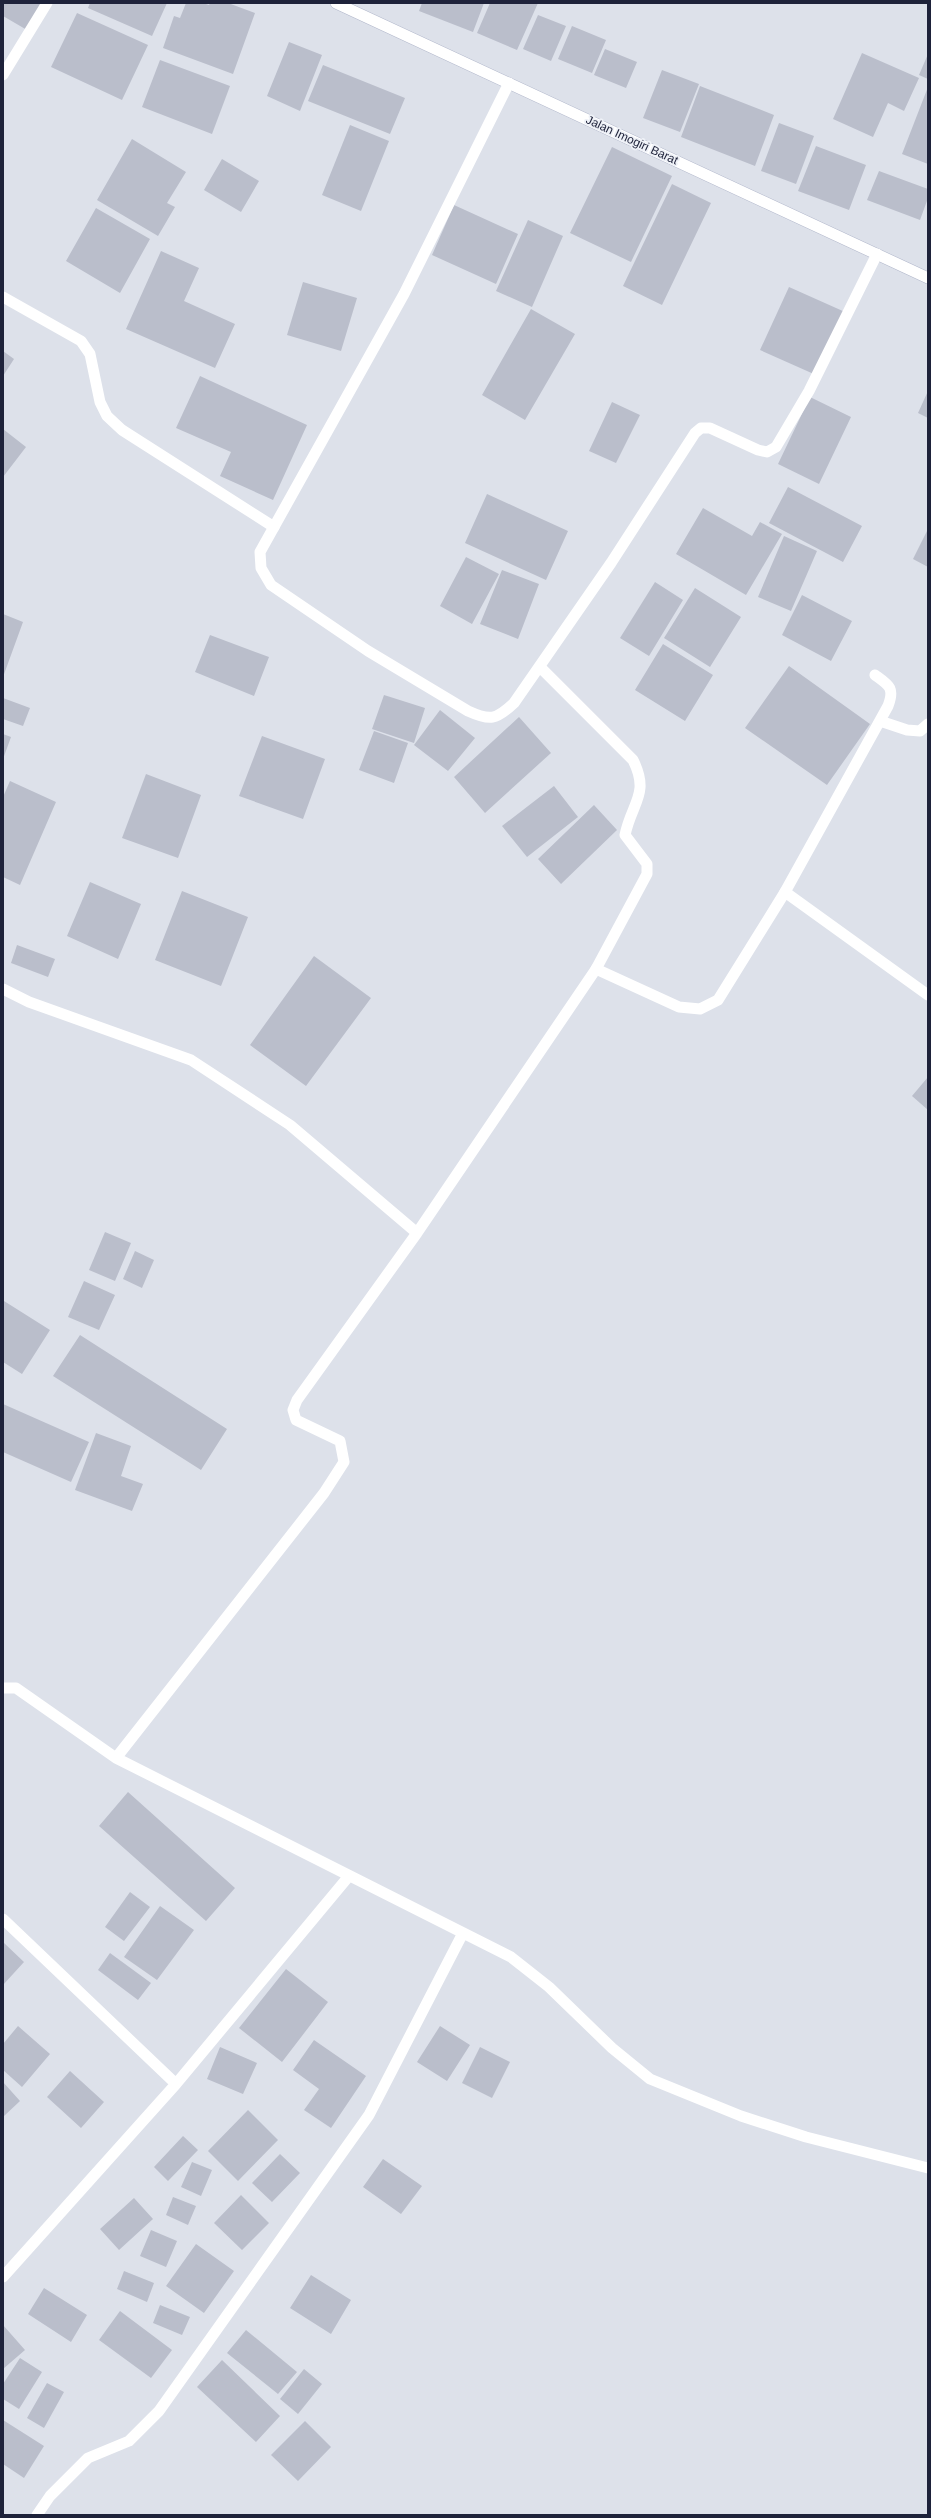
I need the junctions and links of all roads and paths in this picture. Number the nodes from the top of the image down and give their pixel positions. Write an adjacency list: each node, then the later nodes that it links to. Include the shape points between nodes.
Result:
1 (47, 3): 3 (street)
2 (336, 3): 4 (street, Jalan Imogiri Barat)
3 (3, 75)
4 (509, 83): 5 (street, Jalan Imogiri Barat); 8 (street, via 404,294)
5 (877, 254): 6 (street, Jalan Imogiri Barat); 9 (street, via 809,391 776,447 767,452 758,450 710,428 701,428 695,433)
6 (928, 278)
7 (3, 297): 8 (street, via 81,341 90,354 100,402 107,416 122,430)
8 (274, 527): 9 (street, via 260,552 261,568 271,585 368,651 468,711 486,719 502,715)
9 (540, 668): 14 (street, via 633,760 640,774 641,793 628,821 625,835 647,864 647,874)
10 (876, 675): 11 (street, via 889,685 892,696)
11 (880, 721): 12 (street, via 907,730 920,731); 13 (street)
12 (928, 724)
13 (785, 892): 14 (street, via 718,1000 700,1009 678,1007); 16 (street)
14 (596, 969): 17 (street)
15 (3, 989): 17 (street, via 29,1002 191,1060 290,1125)
16 (928, 995)
17 (417, 1233): 19 (street, via 297,1400 293,1410 296,1420 340,1441 344,1462 324,1493)
18 (3, 1688): 19 (street, via 16,1688)
19 (116, 1758): 20 (street)
20 (350, 1876): 22 (street); 23 (street)
21 (3, 1919): 23 (street)
22 (464, 1934): 24 (street, via 516,1962 549,1987 612,2048 650,2079 741,2116 806,2137); 26 (street, via 369,2115 160,2411 128,2441 88,2458 50,2496)
23 (176, 2084): 25 (street)
24 (928, 2168)
25 (3, 2277)
26 (37, 2515)

